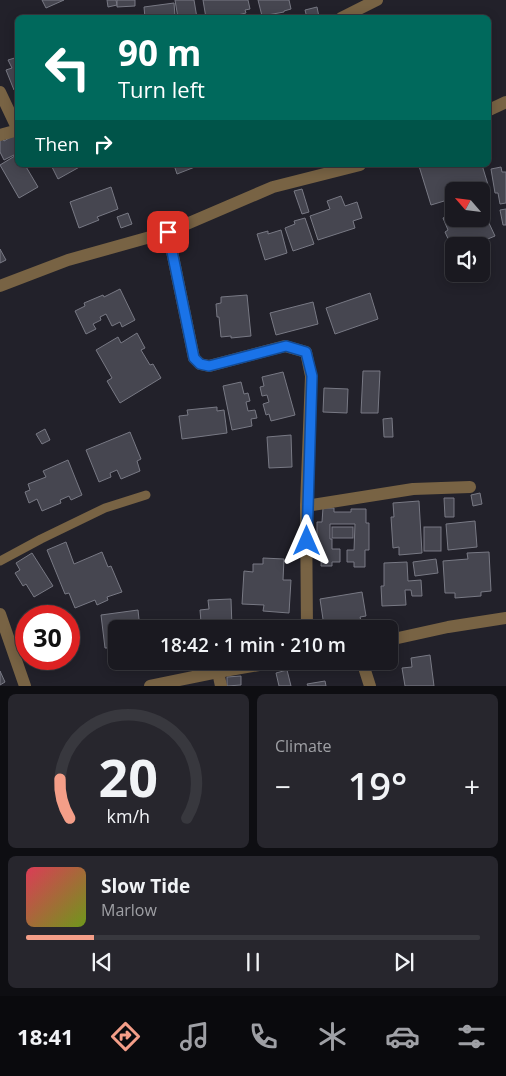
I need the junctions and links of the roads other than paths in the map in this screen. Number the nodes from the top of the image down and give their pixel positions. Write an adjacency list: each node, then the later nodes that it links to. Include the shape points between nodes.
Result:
1 (377, 0): 2 (street)
2 (347, 15)
3 (0, 92): 6 (street)
4 (506, 102): 5 (street)
5 (491, 109)
6 (15, 124)
7 (15, 131): 8 (street)
8 (0, 135)
9 (352, 167): 10 (street, via 273,187)
10 (168, 232): 11 (street, via 68,260); 14 (street, via 194,358 200,364 209,366 286,346 306,352 312,376)
11 (0, 286)
12 (470, 487): 14 (street, via 413,489)
13 (146, 495): 15 (lane, via 105,508)
14 (306, 506): 18 (street)
15 (0, 561)
16 (0, 614): 23 (street)
17 (506, 618): 19 (street)
18 (307, 620)
19 (398, 638)
20 (230, 670): 22 (street)
21 (365, 670): 26 (street)
22 (218, 672): 24 (street); 25 (street)
23 (25, 686)
24 (150, 686)
25 (221, 686)
26 (370, 686)

